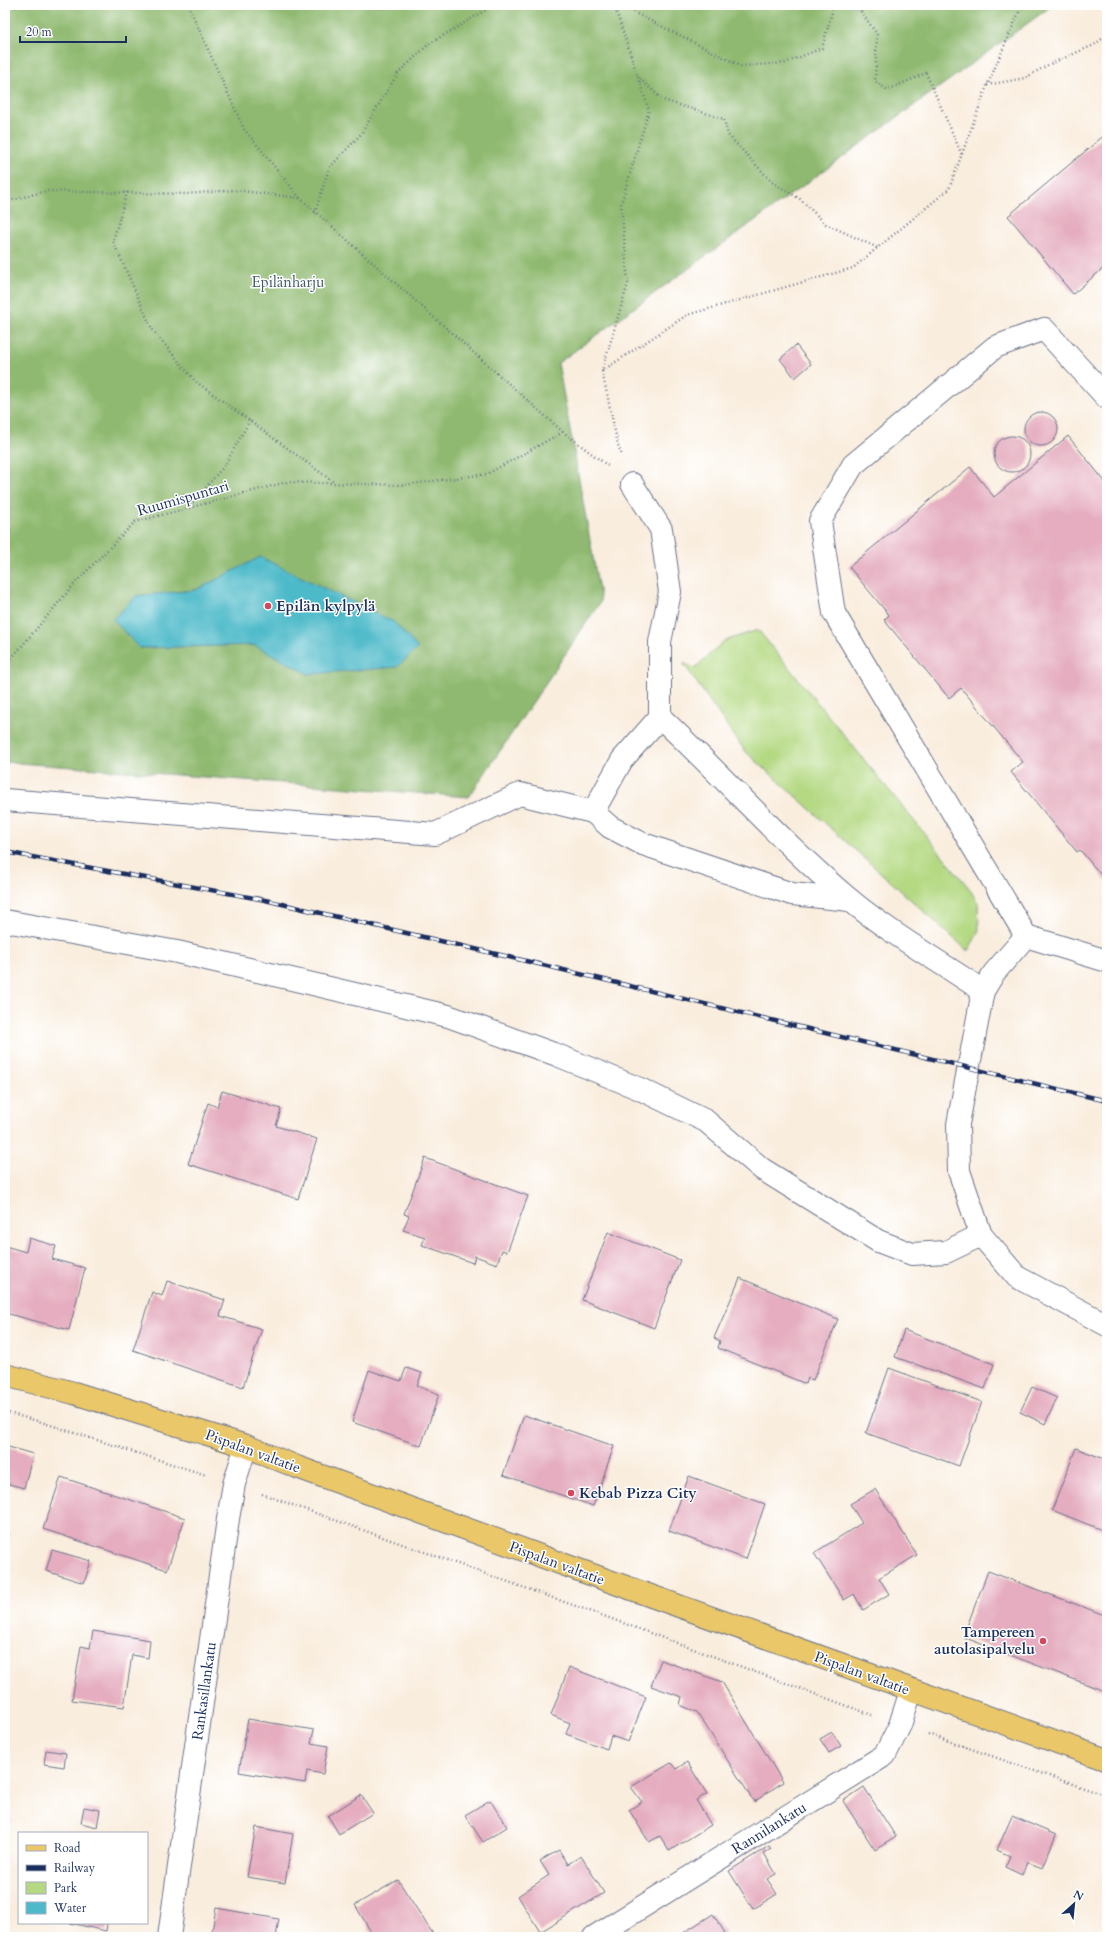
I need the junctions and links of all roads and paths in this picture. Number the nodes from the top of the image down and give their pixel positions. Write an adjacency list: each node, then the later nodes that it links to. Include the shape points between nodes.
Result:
1 (188, 5): 13 (path, via 244,130)
2 (494, 5): 15 (path, via 429,44 398,74 361,134 328,168)
3 (614, 5): 9 (path)
4 (619, 5): 5 (path, via 741,66 785,63 822,48)
5 (834, 5)
6 (856, 5): 11 (path, via 877,34 875,81 887,90 926,74)
7 (1022, 5): 10 (path)
8 (1107, 35): 10 (path, via 1094,45 1024,78)
9 (639, 78): 16 (path, via 663,100 724,119 728,135 772,182 800,199 826,224); 17 (path, via 650,110 621,204 628,283)
10 (987, 86): 11 (path)
11 (962, 155): 16 (path, via 949,188)
12 (127, 192): 13 (path, via 187,194 234,190); 14 (path, via 46,191); 19 (path, via 113,241 152,329 194,381)
13 (300, 198): 15 (path)
14 (5, 202)
15 (315, 213): 20 (path)
16 (878, 248): 17 (path, via 853,268 687,316)
17 (602, 371): 22 (path, via 618,445)
18 (1107, 398): 30 (street, via 1044,329 995,347 853,465 820,521 834,613)
19 (250, 420): 21 (path); 23 (path, via 225,465)
20 (563, 432): 21 (path, Ruumispuntari, via 487,474 403,484); 22 (path)
21 (336, 483): 23 (path, Ruumispuntari, via 287,482)
22 (632, 484): 25 (street, via 661,529 670,592 660,642)
23 (190, 506): 24 (path, Ruumispuntari, via 135,522 76,582 10,660)
24 (5, 662)
25 (660, 717): 27 (street, via 622,760); 28 (street, via 800,855)
26 (5, 800): 27 (street, via 435,834 520,794)
27 (592, 812): 28 (street, via 610,827 643,844 792,894)
28 (850, 900): 32 (street, via 875,920)
29 (5, 921): 33 (street, via 177,952 448,1016 557,1055 640,1089 706,1121 762,1169 878,1241 912,1254 946,1252)
30 (1026, 936): 31 (street); 32 (street, via 994,973)
31 (1106, 959)
32 (984, 991): 33 (street, via 958,1124 959,1171)
33 (980, 1235): 34 (street, via 1017,1277)
34 (1107, 1325)
35 (5, 1375): 37 (main road, Pispalan valtatie, via 74,1393)
36 (5, 1412): 38 (path)
37 (246, 1446): 38 (street, Rankasillankatu); 39 (main road, Pispalan valtatie)
38 (234, 1484): 40 (path, via 612,1618); 43 (street, Rankasillankatu)
39 (911, 1691): 40 (street, Rannilankatu); 41 (main road, Pispalan valtatie)
40 (900, 1725): 42 (path); 44 (street, Rannilankatu, via 885,1755)
41 (1107, 1760)
42 (1107, 1796)
43 (169, 1937)
44 (594, 1937)

